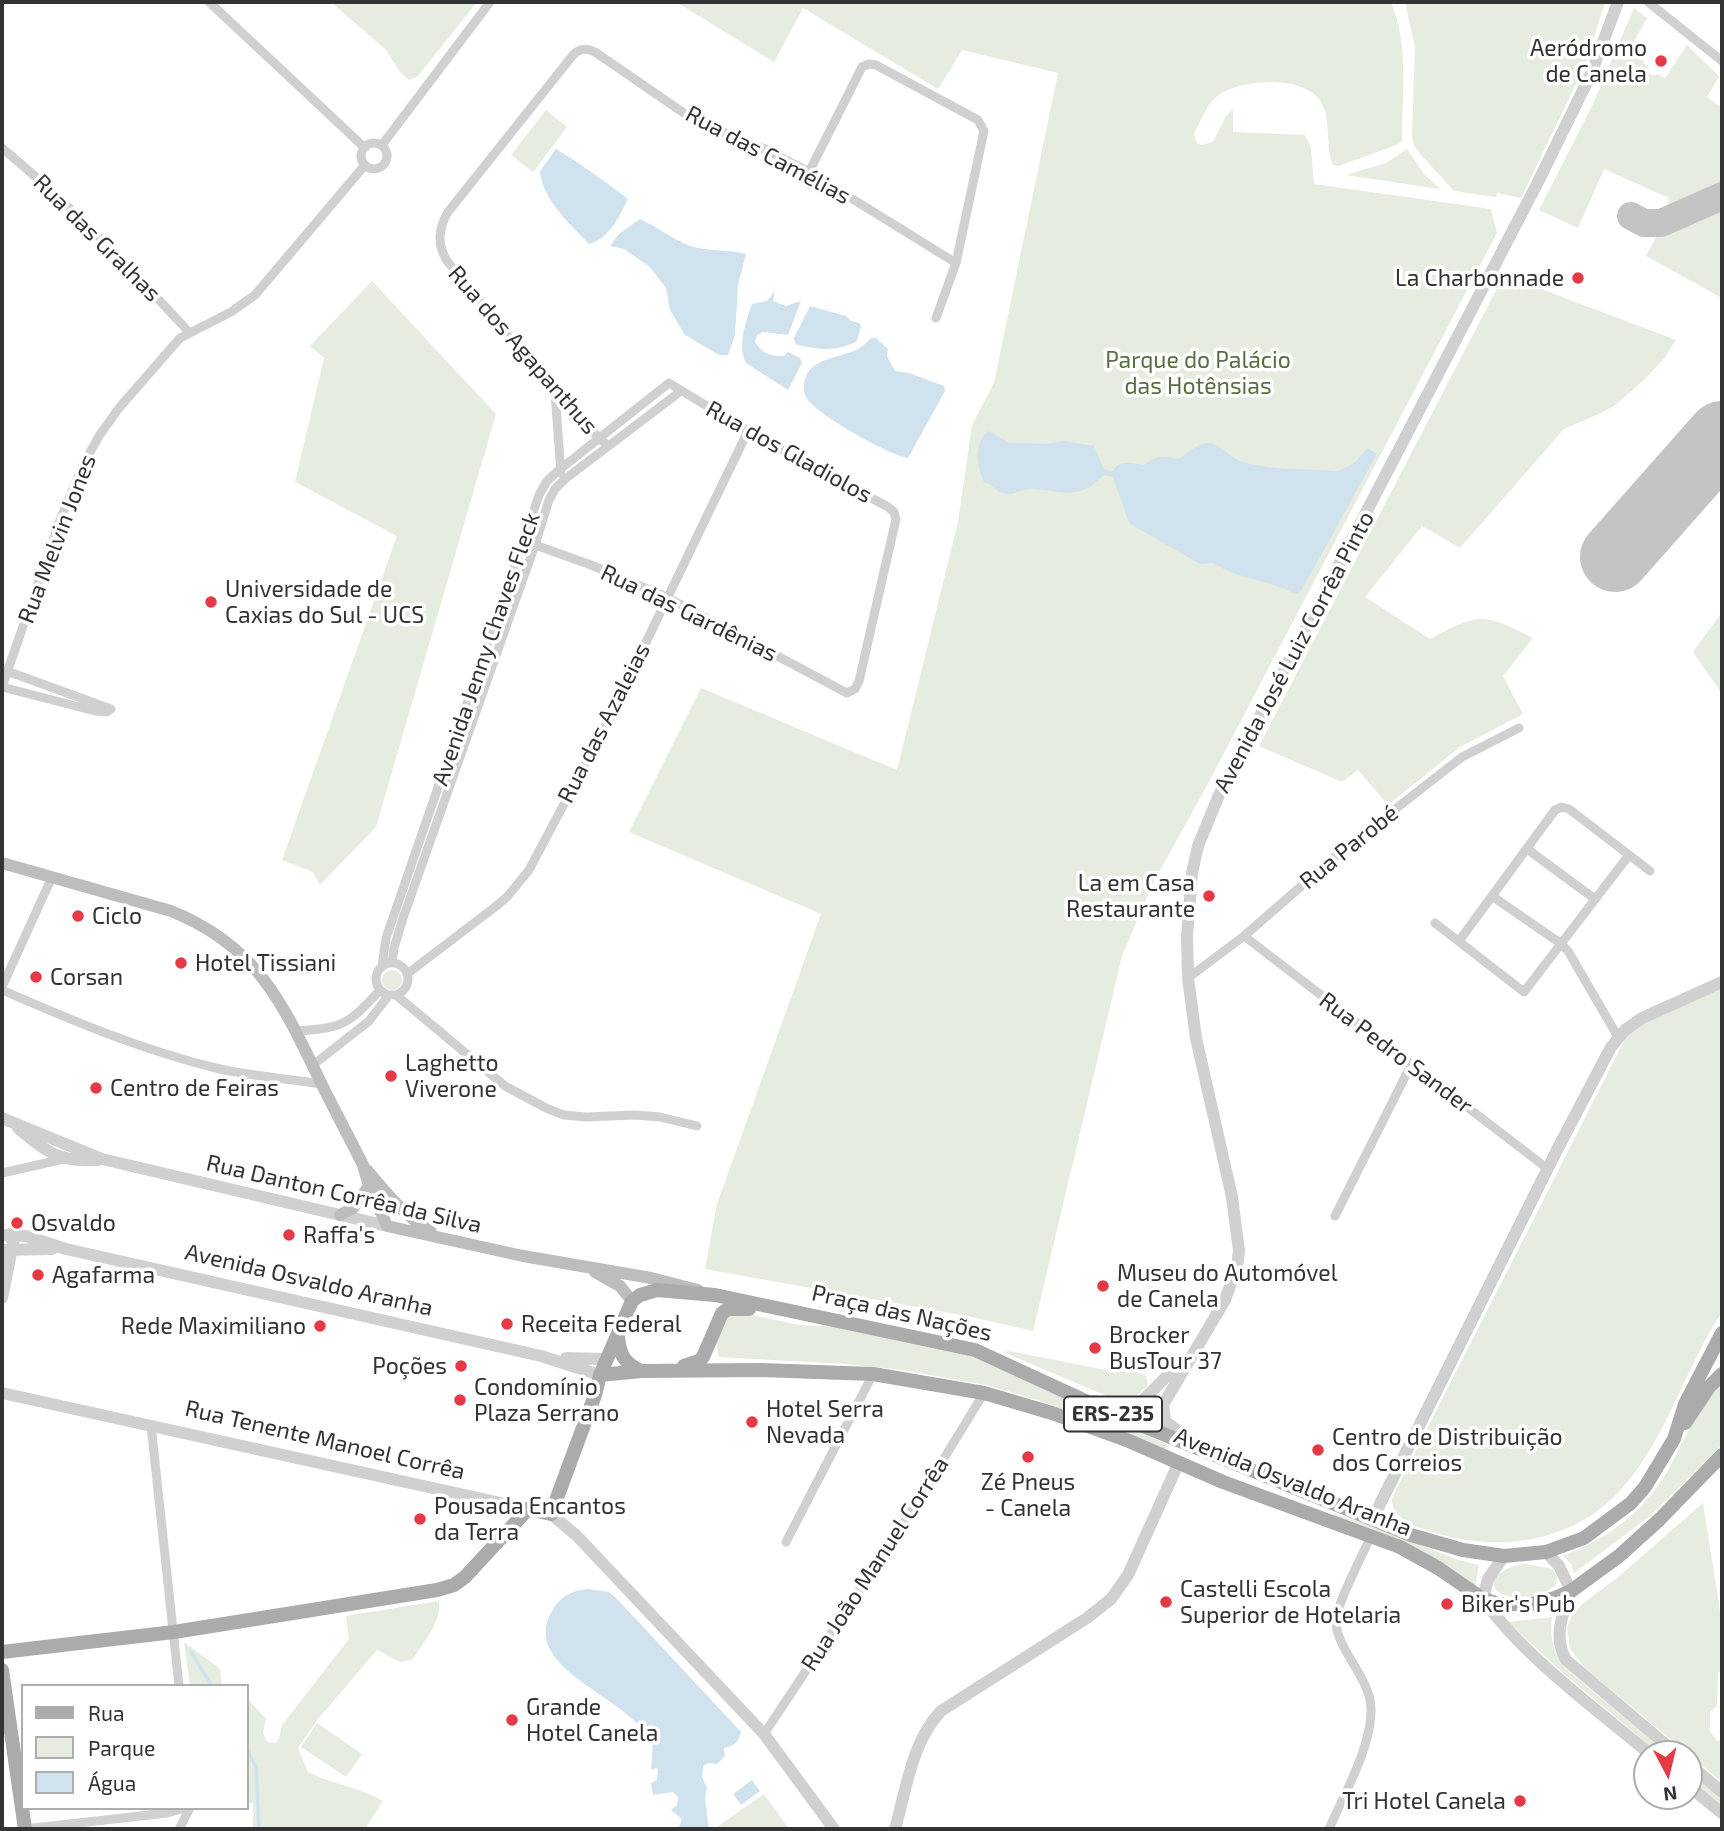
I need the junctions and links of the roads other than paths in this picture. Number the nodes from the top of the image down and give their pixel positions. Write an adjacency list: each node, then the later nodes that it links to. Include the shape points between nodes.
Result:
1 (209, 2): 9 (street)
2 (490, 2): 7 (street)
3 (1618, 2): 43 (street, Avenida José Luiz Corrêa Pinto, via 1591,74 1537,184 1219,795 1192,873)
4 (1648, 2): 6 (street)
5 (580, 49): 11 (street, Rua das Camélias, via 595,52 694,120); 16 (street, Rua dos Agapanthus, via 447,212 440,233 446,261)
6 (1722, 61)
7 (382, 145): 9 (street, via 373,143); 10 (street, via 387,153 385,162 374,169)
8 (2, 148): 14 (street, Rua das Gralhas, via 84,222)
9 (365, 148): 10 (street)
10 (365, 165): 14 (street, Rua Melvin Jones, via 255,295)
11 (808, 172): 12 (street, Rua das Camélias); 12 (street, via 862,67 869,64 978,120 984,131)
12 (956, 263): 13 (street)
13 (936, 318)
14 (189, 332): 25 (street, Rua Melvin Jones, via 153,367 99,436 83,465)
15 (670, 383): 17 (street, Rua dos Gladiolos); 19 (street, Avenida Jenny Chaves Fleck)
16 (555, 391): 19 (street, Rua dos Agapanthus); 21 (street)
17 (681, 391): 18 (street, Rua dos Gladiolos); 20 (street, Avenida Jenny Chaves Fleck)
18 (748, 431): 24 (street, Rua das Azaleias); 27 (street, Rua dos Gladiolos, via 895,515 896,527 859,681)
19 (599, 437): 20 (street, Rua dos Agapanthus); 21 (street, Avenida Jenny Chaves Fleck)
20 (608, 446): 21 (street, Avenida Jenny Chaves Fleck)
21 (562, 475): 22 (street, Avenida Jenny Chaves Fleck, via 547,481); 23 (street, Avenida Jenny Chaves Fleck)
22 (524, 541): 23 (street, Rua das Gardênias); 41 (street, Avenida Jenny Chaves Fleck, via 386,938)
23 (536, 545): 24 (street, Rua das Gardênias); 40 (street, Avenida Jenny Chaves Fleck, via 403,918)
24 (666, 597): 27 (street, Rua das Gardênias, via 844,693); 42 (street, Rua das Azaleias, via 608,721 529,870 495,908)
25 (4, 670): 26 (street, Rua Melvin Jones); 26 (street, via 111,709 101,712)
26 (2, 687)
27 (850, 692)
28 (1519, 728): 37 (street, Rua Parobé, via 1462,757 1344,849)
29 (1527, 849): 30 (street, via 1562,807); 34 (street); 35 (street)
30 (1629, 855): 32 (street); 35 (street)
31 (2, 863): 33 (main road)
32 (1650, 871)
33 (52, 877): 45 (street); 48 (main road, via 171,911 220,936 262,976)
34 (1492, 896): 38 (street); 39 (street)
35 (1595, 899): 39 (street)
36 (1436, 923): 38 (street)
37 (1244, 936): 43 (street, Rua Parobé); 51 (street, Rua Pedro Sander)
38 (1459, 941): 39 (street, via 1524,992)
39 (1560, 943): 49 (street)
40 (392, 963): 41 (street); 42 (street)
41 (382, 967): 46 (street, via 376,975)
42 (407, 974): 47 (street, via 406,986)
43 (1188, 978): 78 (street, Avenida José Luiz Corrêa Pinto, via 1196,1038 1239,1236 1237,1267 1225,1300)
44 (1722, 982): 49 (street, via 1652,1013)
45 (2, 988): 52 (street, via 80,1025 148,1049 222,1069)
46 (380, 990): 47 (street); 48 (street, via 342,1025)
47 (393, 995): 50 (street, via 369,1021); 54 (street, via 497,1080 548,1109 586,1117 660,1117)
48 (296, 1031): 50 (main road)
49 (1618, 1037): 59 (street)
50 (313, 1065): 52 (main road)
51 (1411, 1065): 59 (street, Rua Pedro Sander); 63 (street)
52 (322, 1084): 58 (main road)
53 (7, 1121): 55 (street, Rua Danton Corrêa da Silva); 56 (street, Rua Danton Corrêa da Silva)
54 (697, 1126)
55 (83, 1152): 56 (street); 57 (street, Rua Danton Corrêa da Silva)
56 (64, 1159): 57 (street, Rua Danton Corrêa da Silva); 60 (street)
57 (102, 1159): 62 (street, Rua Danton Corrêa da Silva)
58 (363, 1164): 61 (main road); 66 (main road, via 399,1208)
59 (1548, 1169): 99 (street)
60 (2, 1172)
61 (369, 1186): 62 (main road, via 353,1208); 64 (main road)
62 (340, 1215): 64 (street, Rua Danton Corrêa da Silva)
63 (1335, 1216)
64 (387, 1226): 66 (main road, Rua Danton Corrêa da Silva)
65 (6, 1234): 67 (street, via 13,1243); 68 (street, Avenida Osvaldo Aranha / ERS-235)
66 (441, 1237): 69 (main road, Rua Danton Corrêa da Silva)
67 (7, 1249): 68 (street, Avenida Osvaldo Aranha / ERS-235); 70 (street)
68 (66, 1249): 80 (street, Avenida Osvaldo Aranha / ERS-235)
69 (578, 1266): 71 (main road, Rua Danton Corrêa da Silva / ERS-235, via 678,1283); 73 (main road, Rua Danton Corrêa da Silva, via 620,1286)
70 (4, 1282): 72 (street)
71 (715, 1295): 73 (main road, via 657,1290); 74 (main road, Praça das Nações / ERS-235); 75 (main road)
72 (2, 1298)
73 (632, 1301): 77 (main road)
74 (794, 1312): 75 (main road, via 728,1309); 90 (main road, Praça das Nações / ERS-235, via 975,1350)
75 (714, 1327): 79 (main road)
76 (1722, 1333): 92 (main road, ERS-235, via 1685,1404)
77 (618, 1335): 81 (main road); 83 (main road, via 622,1357)
78 (1200, 1342): 90 (street, Avenida José Luiz Corrêa Pinto, via 1139,1404 1121,1407); 93 (street, Avenida José Luiz Corrêa Pinto, via 1162,1410 1169,1426)
79 (709, 1346): 82 (main road, via 711,1357 719,1364); 84 (main road, via 699,1361)
80 (541, 1356): 81 (street, Avenida Osvaldo Aranha); 85 (street, Avenida Osvaldo Aranha / ERS-235)
81 (607, 1359): 85 (main road)
82 (761, 1370): 84 (main road, Avenida Osvaldo Aranha / ERS-235); 86 (main road, Avenida Osvaldo Aranha / ERS-235)
83 (641, 1371): 84 (main road, Avenida Osvaldo Aranha / ERS-235); 85 (main road, Avenida Osvaldo Aranha / ERS-235)
84 (666, 1371)
85 (600, 1374): 98 (main road)
86 (873, 1374): 89 (main road, Avenida Osvaldo Aranha / ERS-235); 101 (street)
87 (1722, 1374): 92 (main road)
88 (2, 1393): 91 (street, Rua Tenente Manoel Corrêa)
89 (984, 1393): 95 (main road, Avenida Osvaldo Aranha / ERS-235, via 1052,1413); 110 (street, Rua João Manuel Corrêa)
90 (1081, 1398): 93 (main road, Praça das Nações / ERS-235)
91 (151, 1425): 97 (street, Rua Tenente Manoel Corrêa); 106 (street)
92 (1674, 1439): 102 (main road, ERS-235, via 1631,1503 1584,1538)
93 (1209, 1453): 96 (main road, Praça das Nações / ERS-235)
94 (1720, 1458): 104 (main road, ERS-235, via 1619,1556)
95 (1180, 1462): 96 (main road, via 1197,1459); 100 (main road, Avenida Osvaldo Aranha / ERS-235); 124 (street, via 1128,1575 1111,1600 929,1723)
96 (1274, 1481): 99 (main road, Praça das Nações / ERS-235)
97 (528, 1510): 98 (main road, Rua Tenente Manoel Corrêa); 106 (main road, via 454,1585)
98 (551, 1514): 110 (street)
99 (1372, 1520): 103 (main road, Praça das Nações / ERS-235, via 1443,1546)
100 (1371, 1536): 105 (main road, Avenida Osvaldo Aranha / ERS-235, via 1421,1558); 125 (street, via 1336,1622 1370,1696 1370,1724)
101 (786, 1542)
102 (1546, 1552): 103 (main road, ERS-235); 104 (street)
103 (1504, 1556): 105 (street, via 1488,1579)
104 (1571, 1591): 105 (main road, ERS-235, via 1531,1604 1499,1604); 112 (street, via 1559,1628 1560,1650)
105 (1483, 1598): 111 (street, via 1508,1630)
106 (174, 1632): 107 (main road); 109 (street)
107 (2, 1652)
108 (2, 1670): 116 (main road)
109 (179, 1684)
110 (764, 1734): 123 (street)
111 (1633, 1740)
112 (1660, 1740)
113 (1703, 1776): 114 (street)
114 (1722, 1792)
115 (1703, 1797): 120 (street)
116 (21, 1801)
117 (22, 1810): 121 (main road)
118 (177, 1810): 121 (street)
119 (189, 1810): 122 (street)
120 (1722, 1813)
121 (25, 1829)
122 (179, 1829)
123 (834, 1829)
124 (895, 1829)
125 (1329, 1829)

